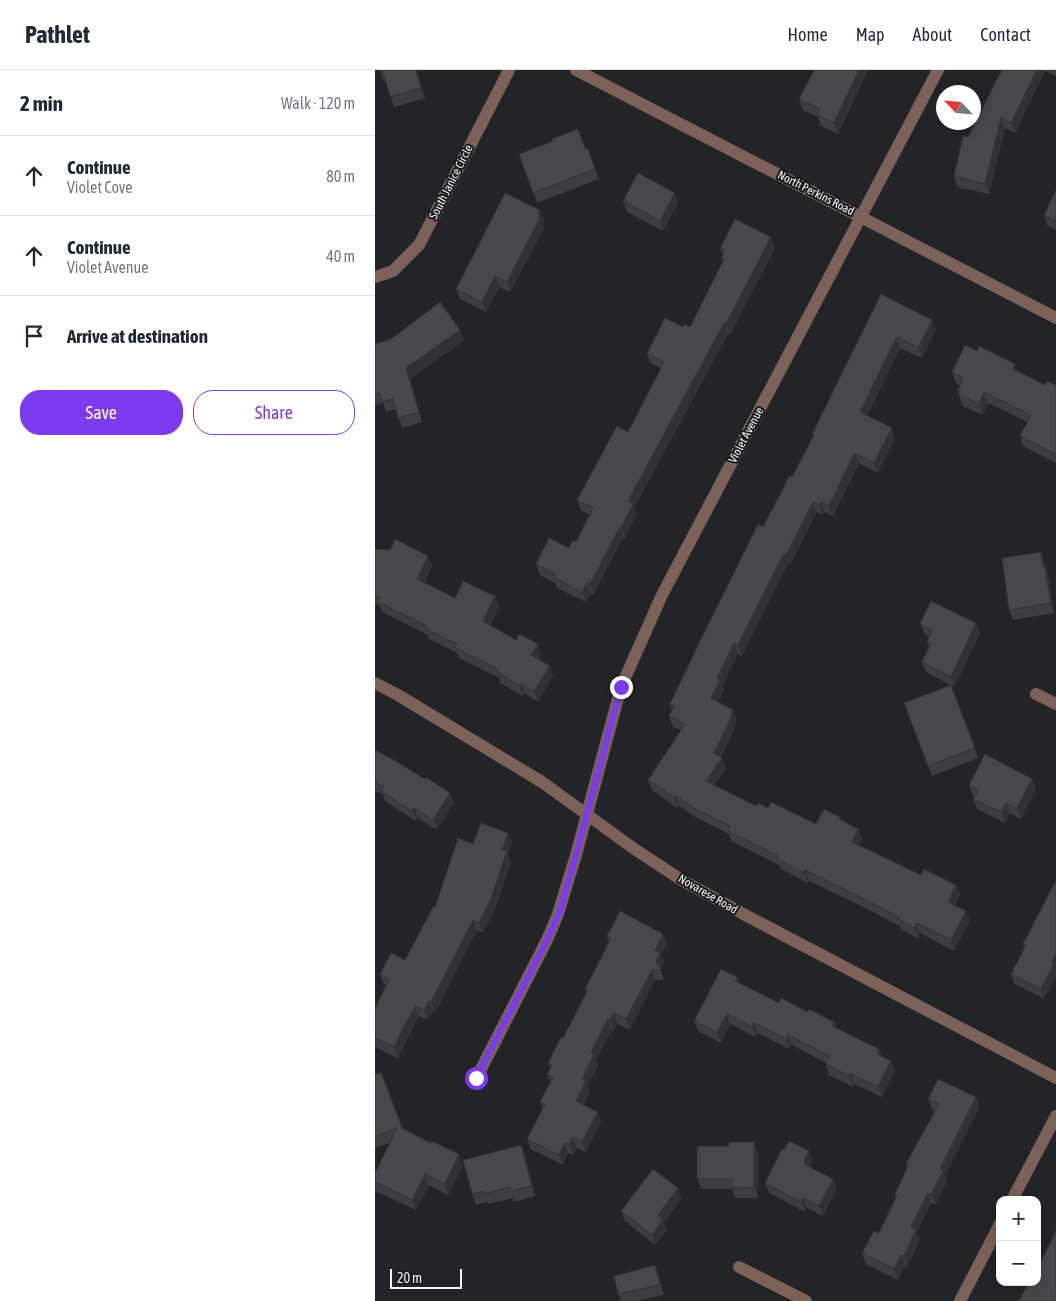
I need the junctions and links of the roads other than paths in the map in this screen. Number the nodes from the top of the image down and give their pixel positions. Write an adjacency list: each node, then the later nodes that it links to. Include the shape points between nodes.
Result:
1 (509, 70): 5 (street, South Janice Circle, via 419,245 393,271)
2 (576, 70): 4 (street, North Perkins Road)
3 (938, 70): 4 (street, Violet Avenue)
4 (861, 217): 6 (street, North Perkins Road); 10 (street, Violet Avenue, via 662,594 621,687)
5 (375, 277)
6 (1056, 318)
7 (375, 683): 10 (street, Novarese Road, via 542,782)
8 (1036, 694): 9 (street)
9 (1056, 704)
10 (587, 813): 11 (street, Violet Avenue, via 559,914); 12 (street, Novarese Road, via 633,848 747,916)
11 (476, 1078)
12 (1056, 1078)
13 (1056, 1116): 14 (street)
14 (1014, 1196)
15 (996, 1232): 18 (street)
16 (739, 1267): 17 (street)
17 (806, 1301)
18 (960, 1301)

